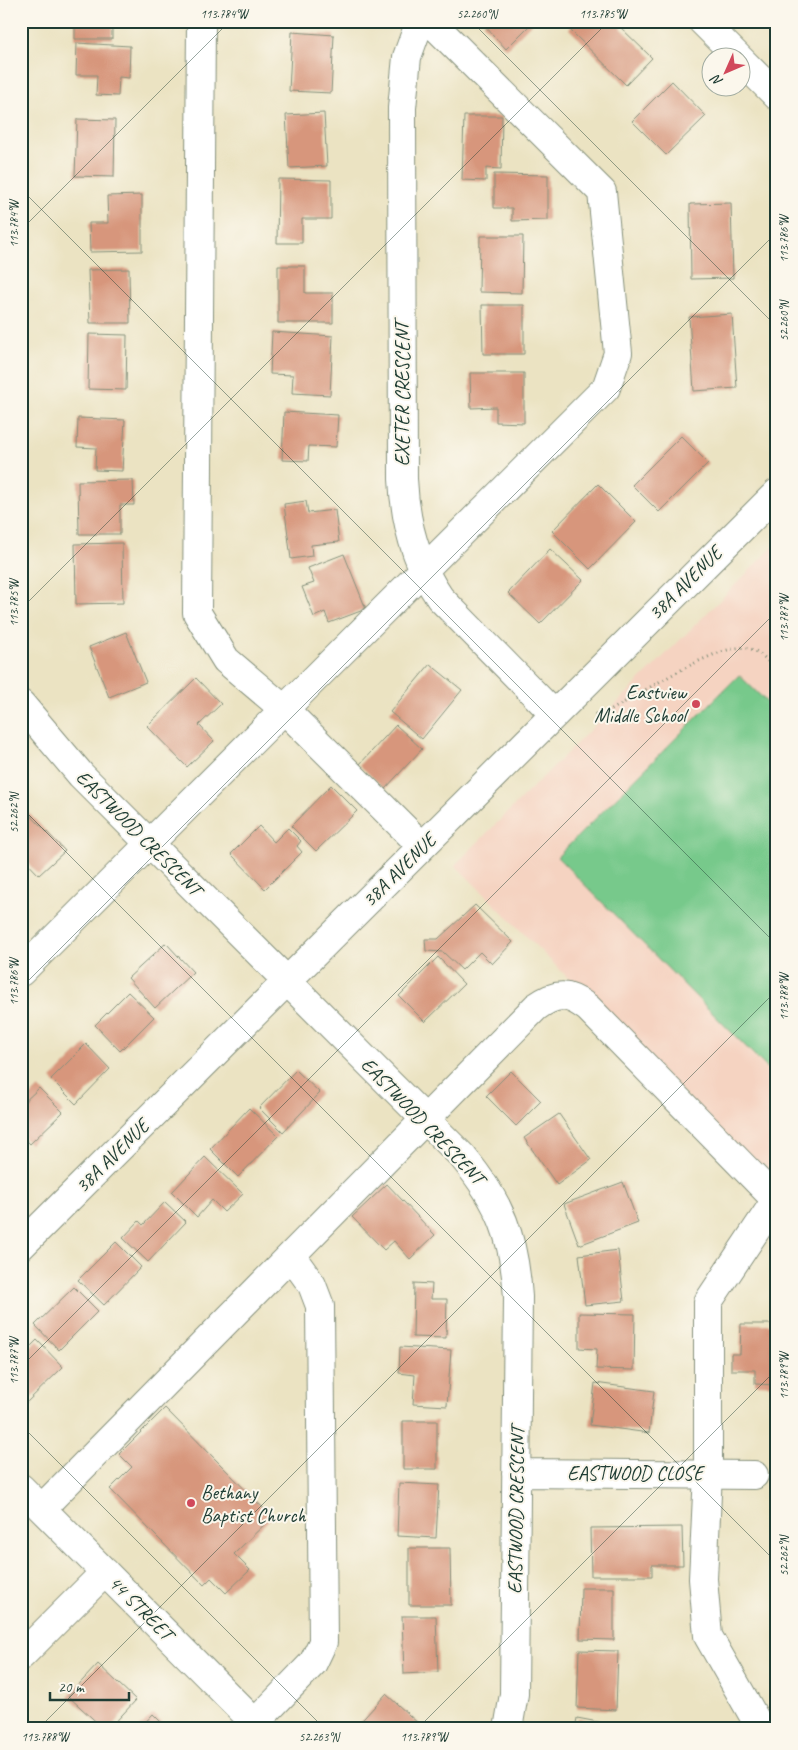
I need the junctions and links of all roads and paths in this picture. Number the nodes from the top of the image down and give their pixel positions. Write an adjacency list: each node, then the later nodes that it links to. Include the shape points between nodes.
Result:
1 (201, 21): 12 (street, via 197,613 226,660)
2 (420, 21): 9 (street, EXETER CRESCENT, via 407,57 402,108 403,479 408,525)
3 (430, 21): 9 (street, via 602,192 618,353 606,388)
4 (702, 21): 5 (street)
5 (729, 48)
6 (750, 69): 7 (street)
7 (777, 96)
8 (777, 493): 14 (street, 38A AVENUE)
9 (424, 572): 12 (street); 14 (street, EXETER CRESCENT, via 452,611)
10 (777, 671): 13 (path, via 759,653 747,648 734,648 706,658 599,717)
11 (21, 704): 15 (street, EASTWOOD CRESCENT, via 82,775)
12 (285, 710): 15 (street); 16 (street)
13 (593, 710)
14 (554, 714): 16 (street, 38A AVENUE)
15 (150, 844): 17 (street); 18 (street, EASTWOOD CRESCENT)
16 (422, 846): 18 (street, 38A AVENUE)
17 (21, 972)
18 (288, 982): 19 (street, EASTWOOD CRESCENT); 21 (street, 38A AVENUE)
19 (425, 1119): 20 (street, via 536,1007 550,998 576,999); 22 (street); 23 (street, EASTWOOD CRESCENT, via 481,1179 496,1201 507,1228 514,1256 518,1297)
20 (776, 1200): 24 (street, via 708,1302)
21 (21, 1246)
22 (292, 1257): 27 (street); 30 (street, via 312,1285 320,1306 323,1642 313,1663)
23 (516, 1473): 24 (street, EASTWOOD CLOSE); 31 (street, EASTWOOD CRESCENT, via 514,1694)
24 (708, 1473): 25 (street, EASTWOOD CLOSE); 32 (street, via 703,1579 708,1636)
25 (754, 1475)
26 (21, 1488): 27 (street, 44 STREET)
27 (42, 1508): 28 (street, 44 STREET)
28 (105, 1572): 29 (street); 30 (street, 44 STREET)
29 (21, 1656)
30 (258, 1726)
31 (508, 1729)
32 (761, 1729)

